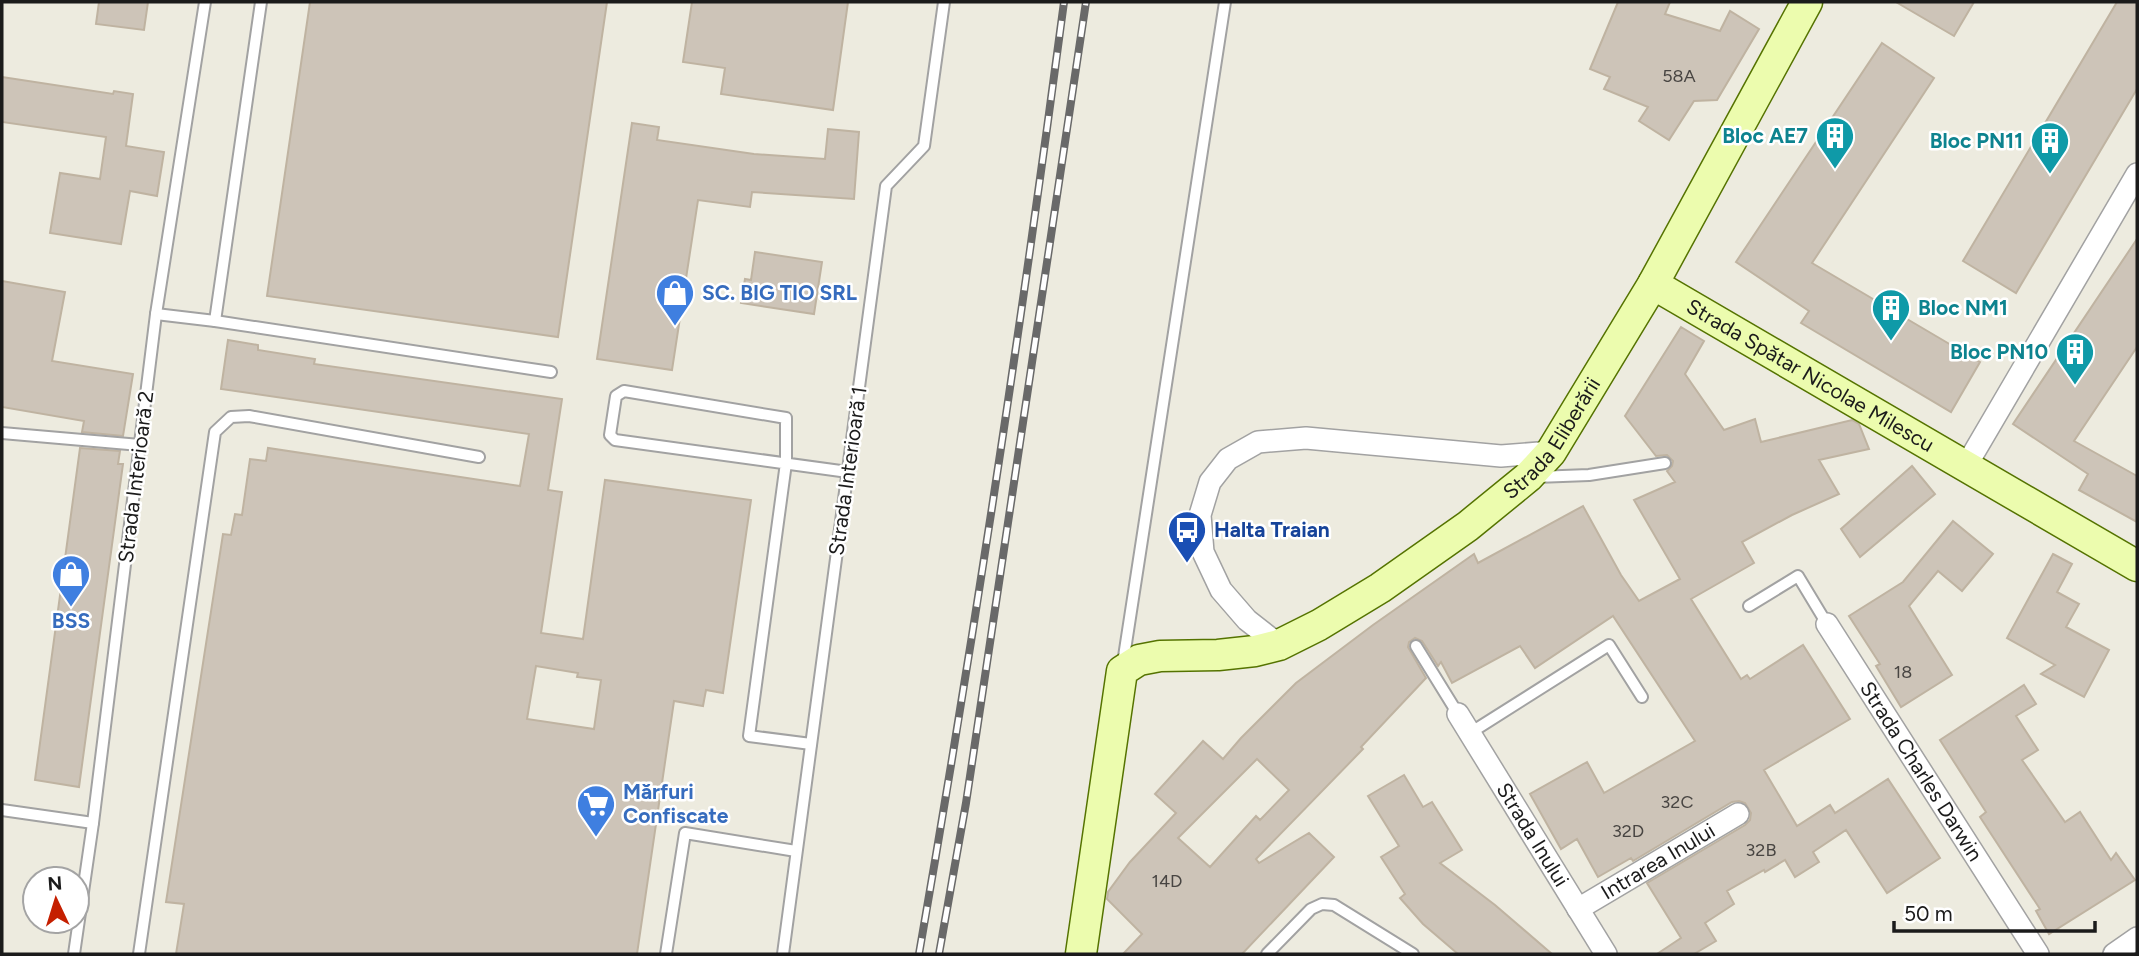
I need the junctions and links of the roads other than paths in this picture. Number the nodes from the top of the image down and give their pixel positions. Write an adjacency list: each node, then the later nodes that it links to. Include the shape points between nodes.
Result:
1 (205, 2): 8 (lane, Strada Interioară 2)
2 (261, 2): 9 (lane)
3 (944, 2): 18 (lane, Strada Interioară 1, via 924,146 886,186)
4 (1225, 2): 25 (lane)
5 (1807, 2): 7 (street, Strada Eliberării)
6 (2137, 174): 17 (street)
7 (1653, 284): 13 (street, Strada Eliberării); 17 (street, Strada Spătar Nicolae Milescu)
8 (156, 314): 9 (lane); 12 (lane, Strada Interioară 2)
9 (215, 321): 10 (lane)
10 (551, 372)
11 (2, 433): 12 (lane)
12 (140, 445): 32 (lane, Strada Interioară 2)
13 (1551, 452): 19 (street, Strada Eliberării); 23 (street, via 1502,456 1306,438 1258,442 1228,459 1210,482 1200,515 1203,552 1221,590 1247,620)
14 (478, 457): 37 (lane, via 249,416 231,417 215,432)
15 (786, 463): 15 (lane, via 787,423 783,416 624,391 616,396 610,435 615,440); 18 (lane); 29 (lane, via 749,736)
16 (1665, 463): 19 (lane, via 1589,475)
17 (1966, 466): 20 (street, Strada Spătar Nicolae Milescu)
18 (848, 472): 29 (lane, Strada Interioară 1)
19 (1528, 477): 23 (street, Strada Eliberării, via 1380,588)
20 (2137, 566)
21 (1749, 606): 22 (lane, via 1798,576)
22 (1827, 624): 44 (street, Strada Charles Darwin)
23 (1279, 645): 25 (street, Strada Eliberării, via 1218,655 1160,656 1139,660)
24 (1416, 646): 27 (lane)
25 (1122, 671): 40 (street)
26 (1642, 697): 28 (lane, via 1609,645)
27 (1458, 714): 28 (street, Strada Inului)
28 (1470, 733): 34 (street, Strada Inului)
29 (811, 744): 33 (lane, Strada Interioară 1)
30 (2, 810): 32 (lane)
31 (1738, 814): 34 (street, Intrarea Inului)
32 (93, 824): 36 (lane, Strada Interioară 2)
33 (796, 851): 38 (lane, via 685,833); 39 (lane, Strada Interioară 1)
34 (1578, 909): 43 (street, Strada Inului)
35 (2137, 938): 45 (street)
36 (74, 954)
37 (139, 954)
38 (666, 954)
39 (783, 954)
40 (1081, 954)
41 (1267, 954): 42 (lane, via 1311,909 1322,904 1335,905)
42 (1413, 954)
43 (1606, 954)
44 (2038, 954)
45 (2114, 954)

